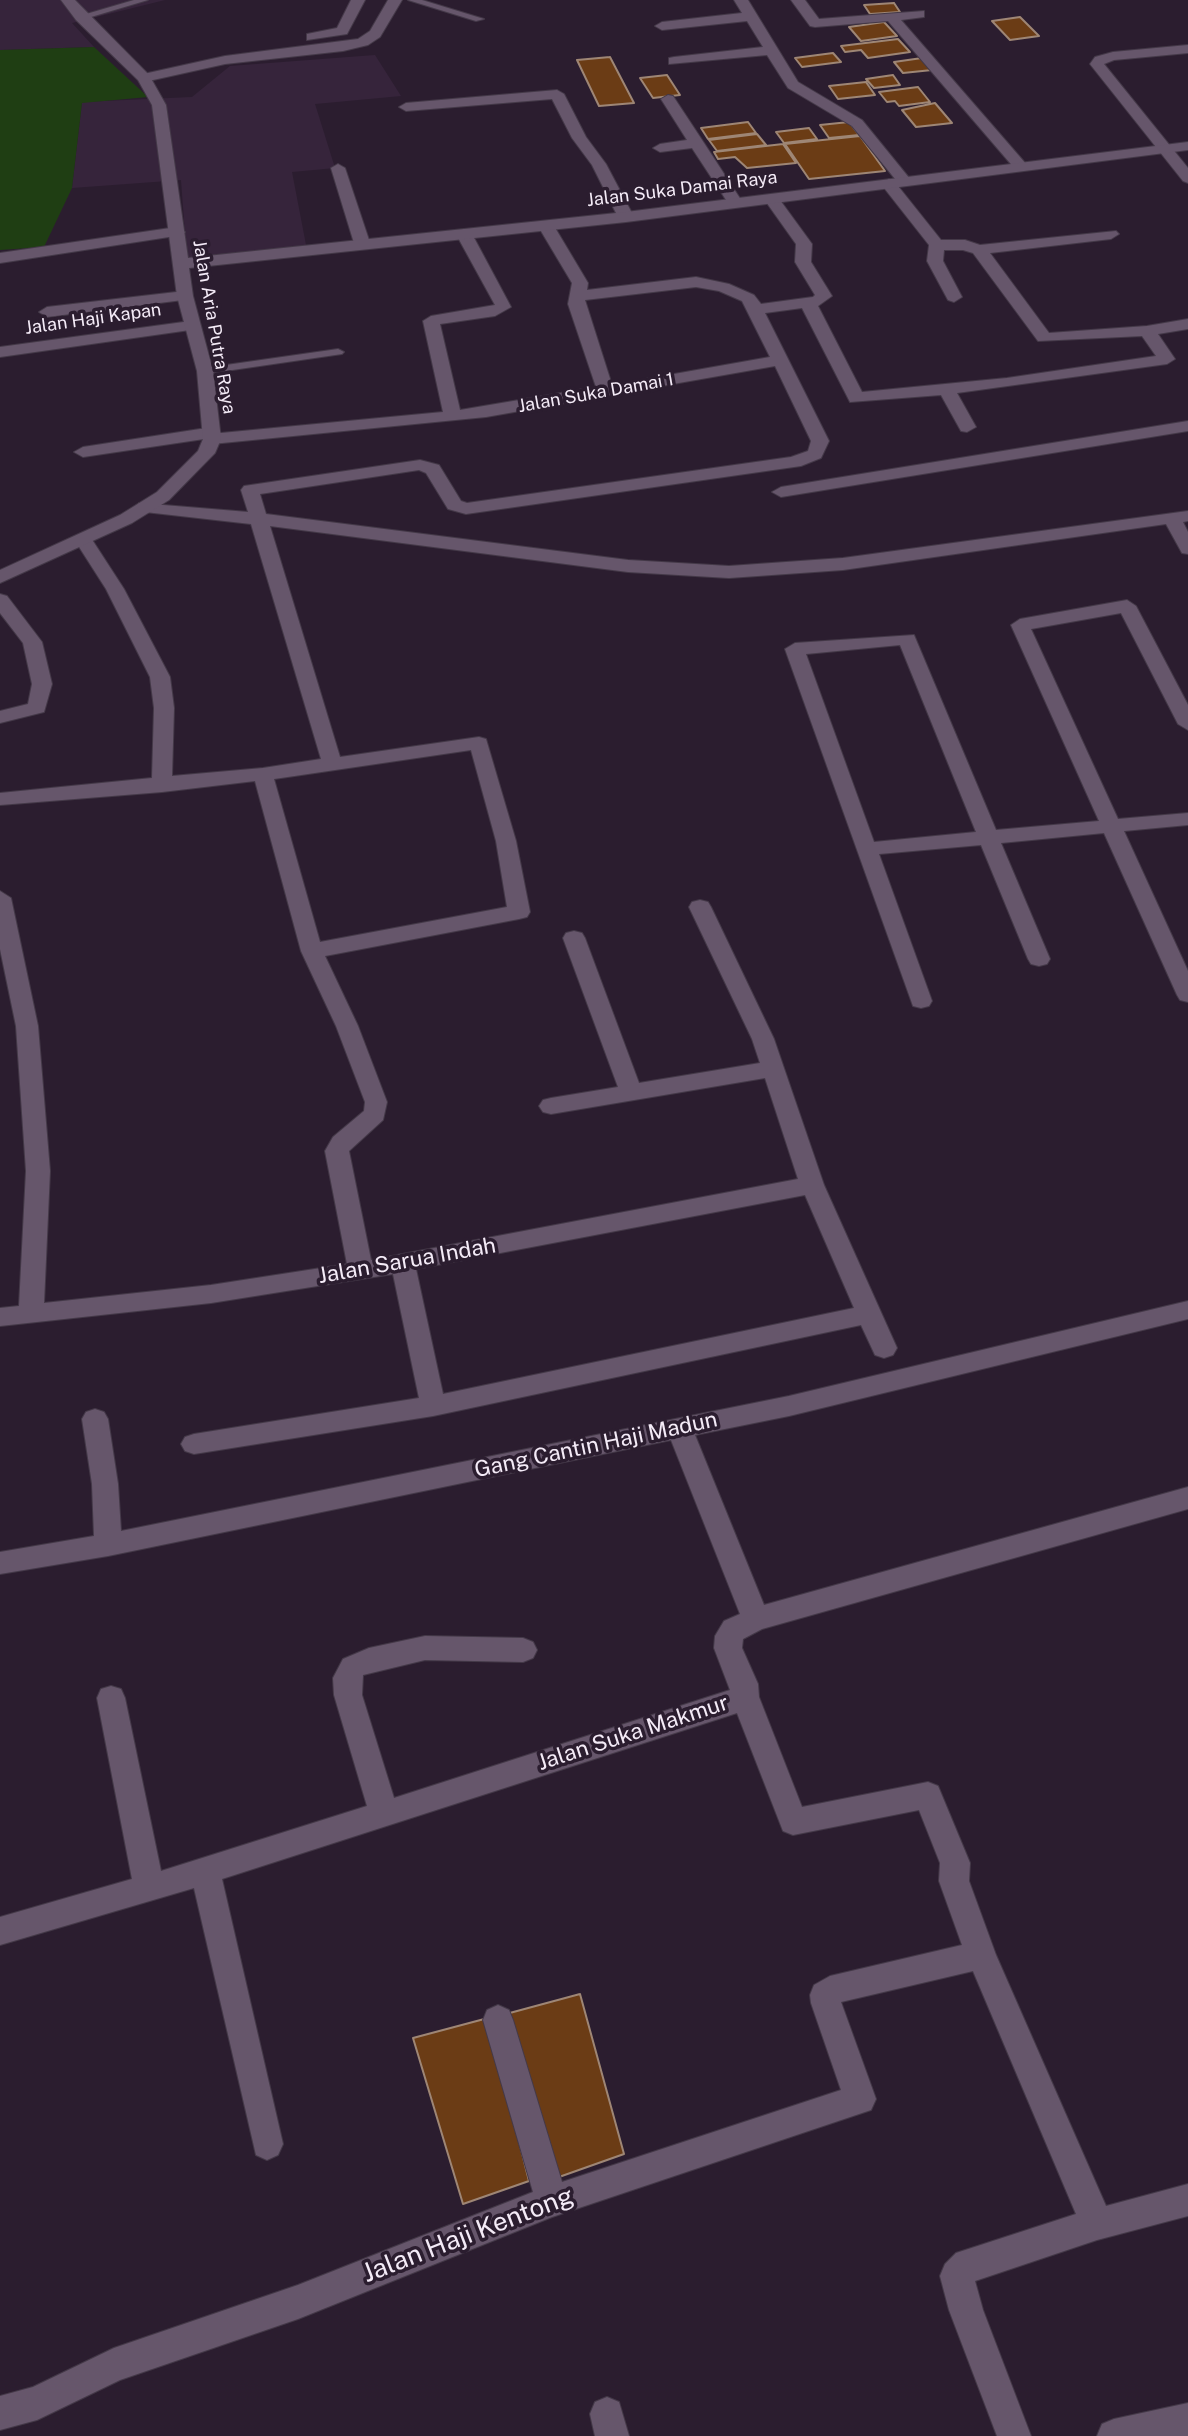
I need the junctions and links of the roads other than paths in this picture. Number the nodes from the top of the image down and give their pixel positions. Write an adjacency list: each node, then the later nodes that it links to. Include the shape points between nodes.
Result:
1 (68, 0): 12 (street, Jalan Aria Putra Raya)
2 (144, 0): 12 (lane)
3 (358, 0): 15 (street, via 342,31)
4 (395, 0): 15 (street, via 375,34 363,42)
5 (412, 0): 13 (lane)
6 (741, 0): 11 (street)
7 (798, 0): 10 (street, via 815,23)
8 (895, 0): 10 (street)
9 (909, 0): 10 (street)
10 (905, 15): 27 (street)
11 (751, 16): 14 (street); 17 (street)
12 (81, 17): 19 (street, Jalan Aria Putra Raya)
13 (479, 19)
14 (662, 26)
15 (276, 48): 19 (street)
16 (1188, 49): 26 (street, via 1113,56 1097,64)
17 (772, 50): 18 (street); 30 (street, via 793,85 857,123)
18 (674, 61)
19 (138, 72): 35 (street, Jalan Aria Putra Raya, via 159,105)
20 (572, 99): 33 (street)
21 (668, 99): 23 (street)
22 (406, 107): 33 (street, via 557,94)
23 (697, 143): 25 (street); 32 (street)
24 (1188, 146): 26 (street, Jalan Suka Damai Raya)
25 (660, 148)
26 (1163, 148): 27 (street, Jalan Suka Damai Raya); 29 (street)
27 (1021, 167): 30 (street, Jalan Suka Damai Raya)
28 (338, 168): 38 (street)
29 (1188, 178)
30 (897, 183): 31 (street, Jalan Suka Damai Raya); 39 (street)
31 (772, 199): 32 (street, Jalan Suka Damai Raya); 46 (street, via 804,244 803,262 822,290 822,300)
32 (735, 203): 33 (street, Jalan Suka Damai Raya)
33 (630, 217): 34 (street, Jalan Suka Damai Raya)
34 (546, 226): 36 (street, Jalan Suka Damai Raya); 44 (street, via 580,283)
35 (177, 232): 41 (street); 42 (street, Jalan Aria Putra Raya)
36 (464, 234): 38 (street, Jalan Suka Damai Raya); 58 (street, via 503,307 431,321)
37 (1111, 234): 40 (street)
38 (362, 243): 42 (street, Jalan Suka Damai Raya)
39 (937, 245): 40 (street); 45 (street, via 935,261)
40 (979, 250): 51 (street, via 1044,338)
41 (0, 258)
42 (180, 264): 43 (street, Jalan Aria Putra Raya)
43 (185, 296): 48 (street); 50 (street, Jalan Aria Putra Raya)
44 (579, 296): 47 (street, via 696,282 740,294); 57 (street, via 582,326)
45 (954, 297)
46 (808, 303): 47 (street); 56 (street, via 855,398)
47 (757, 309): 54 (street)
48 (47, 312)
49 (1188, 324): 51 (street)
50 (191, 326): 52 (street, Jalan Haji Kapan); 55 (street, Jalan Aria Putra Raya)
51 (1147, 331): 56 (street, via 1167,359)
52 (0, 352)
53 (338, 352): 55 (lane)
54 (780, 360): 57 (street, Jalan Suka Damai 1); 66 (street, via 820,441 815,454 795,462 466,509 454,505 433,469 420,465 250,490)
55 (205, 371): 61 (street, Jalan Aria Putra Raya)
56 (946, 389): 60 (street)
57 (606, 391): 58 (street, Jalan Suka Damai 1)
58 (453, 416): 61 (street, Jalan Suka Damai 1, via 356,427 308,440)
59 (1188, 426): 63 (street)
60 (967, 427)
61 (210, 441): 62 (street, Jalan Suka Damai 1); 64 (street, via 163,496)
62 (83, 452)
63 (781, 492)
64 (145, 507): 66 (street); 67 (street)
65 (1180, 516): 66 (street, via 843,564 729,572 628,566); 68 (street)
66 (260, 520): 73 (street)
67 (83, 539): 69 (street); 75 (street, via 160,677)
68 (1188, 549)
69 (0, 577)
70 (0, 600): 71 (street, via 32,642 42,684 37,708)
71 (0, 717)
72 (1188, 724): 78 (street, via 1127,606 1020,625)
73 (332, 762): 74 (street); 84 (street, via 479,743 520,907 515,914)
74 (263, 774): 75 (street); 84 (street)
75 (162, 786): 76 (street)
76 (0, 799)
77 (1188, 819): 78 (street)
78 (1111, 826): 79 (street); 86 (street)
79 (989, 838): 80 (street); 80 (street, via 907,639 795,649); 85 (street)
80 (866, 849): 87 (street)
81 (0, 898): 96 (street, via 27,1026 38,1171)
82 (700, 907): 88 (street, via 763,1039)
83 (574, 938): 89 (street)
84 (312, 951): 93 (street, via 376,1102 375,1114 337,1151)
85 (1039, 959)
86 (1188, 995)
87 (921, 1001)
88 (770, 1069): 89 (street); 91 (street)
89 (631, 1092): 90 (street)
90 (551, 1106)
91 (812, 1185): 92 (street, Jalan Sarua Indah); 95 (street)
92 (403, 1264): 93 (street, Jalan Sarua Indah); 99 (street)
93 (361, 1271): 96 (street, Jalan Sarua Indah)
94 (1188, 1310): 101 (street, Gang Cantin Haji Madun)
95 (869, 1314): 98 (street); 99 (street)
96 (31, 1315): 97 (street, Jalan Sarua Indah)
97 (0, 1317)
98 (884, 1348)
99 (433, 1406): 102 (street)
100 (95, 1419): 104 (street)
101 (679, 1428): 104 (street, Gang Cantin Haji Madun); 106 (street)
102 (194, 1444)
103 (1188, 1498): 106 (street, Jalan Suka Makmur)
104 (108, 1545): 105 (street, Gang Cantin Haji Madun)
105 (0, 1563)
106 (756, 1619): 108 (street, Jalan Suka Makmur, via 729,1636 728,1648)
107 (523, 1650): 110 (street, via 425,1648 353,1667 348,1695)
108 (745, 1697): 110 (street, Jalan Suka Makmur); 114 (street, via 793,1822 928,1795 955,1863 954,1881)
109 (111, 1698): 112 (street)
110 (384, 1813): 111 (street, Jalan Suka Makmur)
111 (205, 1871): 112 (street, Jalan Suka Makmur); 116 (street)
112 (149, 1887): 113 (street, Jalan Suka Makmur)
113 (0, 1931)
114 (981, 1955): 118 (street, Jalan Haji Kentong, via 838,1986 825,1995 860,2099); 119 (street)
115 (498, 2020): 118 (street)
116 (267, 2144)
117 (1188, 2200): 119 (street)
118 (552, 2201): 120 (street, Jalan Haji Kentong)
119 (1097, 2224): 122 (street, via 968,2265 957,2276)
120 (0, 2413)
121 (1188, 2420): 123 (street)
122 (1014, 2436)
123 (1114, 2436)

